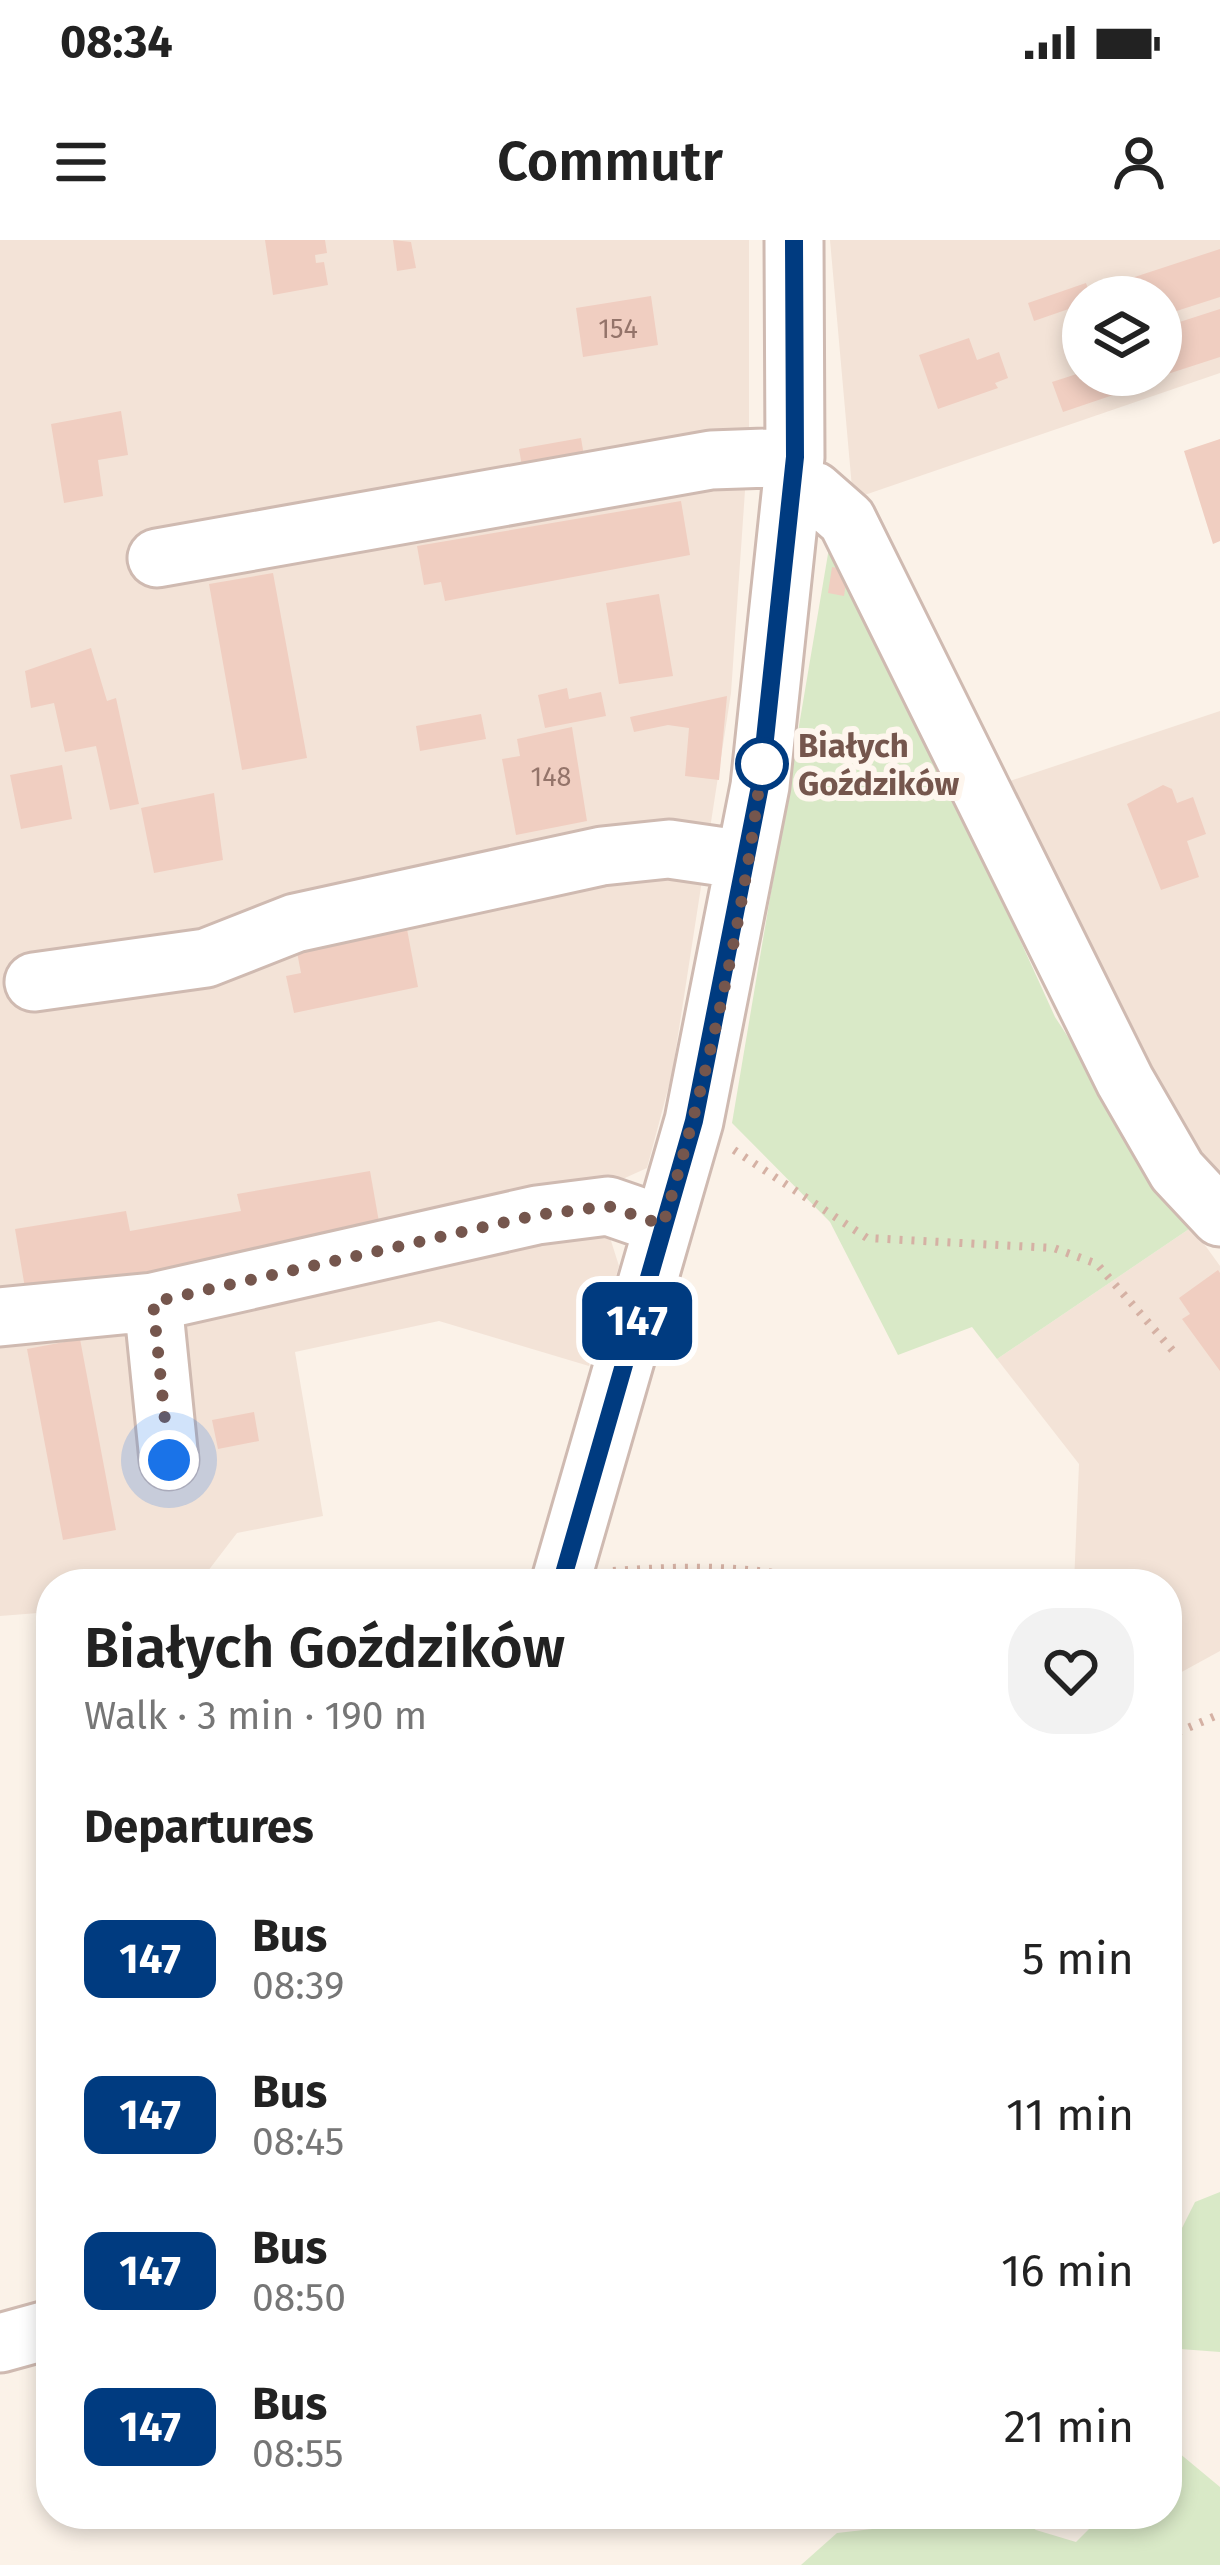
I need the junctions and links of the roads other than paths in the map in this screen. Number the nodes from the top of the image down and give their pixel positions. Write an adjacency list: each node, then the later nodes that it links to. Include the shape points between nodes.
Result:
1 (794, 240): 2 (street)
2 (793, 472): 3 (street, via 711,460); 4 (street); 6 (street, via 847,520 1125,1081 1177,1172)
3 (157, 558)
4 (745, 860): 5 (street, via 669,849 602,856 296,923 206,958); 7 (street, via 694,1121)
5 (34, 982)
6 (1220, 1217)
7 (663, 1225): 8 (street, via 608,1206 537,1215); 11 (street)
8 (153, 1302): 9 (street); 10 (street)
9 (0, 1317)
10 (169, 1460)
11 (565, 1569)
12 (36, 2333): 13 (street)
13 (0, 2343)

